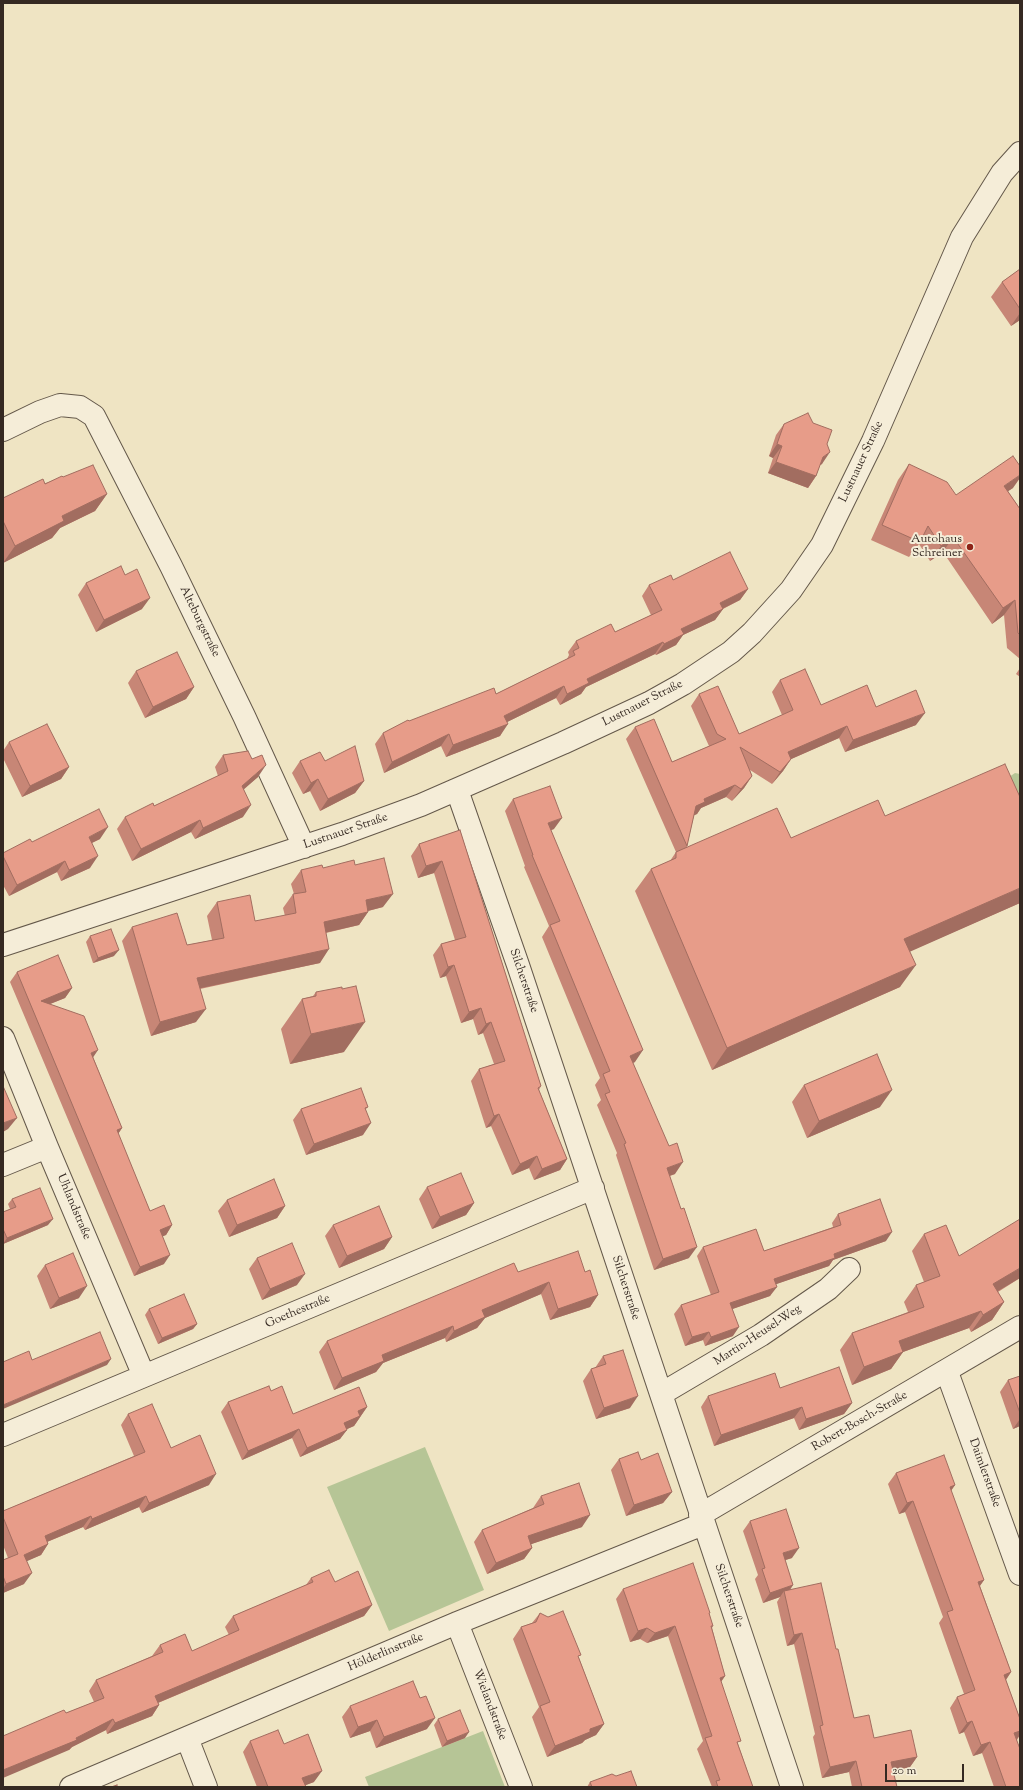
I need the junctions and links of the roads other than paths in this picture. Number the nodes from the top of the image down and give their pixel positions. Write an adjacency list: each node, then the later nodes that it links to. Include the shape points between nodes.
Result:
1 (1020, 153): 3 (street, Lustnauer Straße, via 1002,172 962,237 846,499 822,544 791,590 752,634 731,652 683,684 605,724)
2 (3, 430): 4 (street, Alteburgstraße, via 60,405 80,407 94,416 168,559)
3 (457, 790): 4 (street, Lustnauer Straße); 9 (street, Silcherstraße)
4 (304, 847): 5 (street, Lustnauer Straße)
5 (3, 945)
6 (3, 1038): 7 (street, Uhlandstraße)
7 (47, 1147): 8 (street); 13 (street, Uhlandstraße)
8 (3, 1165)
9 (592, 1188): 13 (street, Goethestraße); 14 (street, Silcherstraße)
10 (849, 1269): 14 (street, Martin-Heusel-Weg, via 828,1289 761,1335)
11 (1020, 1327): 12 (street, Robert-Bosch-Straße)
12 (947, 1372): 16 (street, Robert-Bosch-Straße); 17 (street, Daimlerstraße)
13 (144, 1376): 15 (street, Goethestraße)
14 (661, 1394): 16 (street, Silcherstraße)
15 (3, 1435)
16 (702, 1520): 18 (street, Hölderlinstraße); 23 (street, Silcherstraße)
17 (1020, 1574)
18 (457, 1623): 19 (street, Hölderlinstraße); 22 (street, Wielandstraße)
19 (187, 1738): 20 (street, Hölderlinstraße); 21 (street)
20 (71, 1787)
21 (206, 1787)
22 (521, 1787)
23 (792, 1787)

